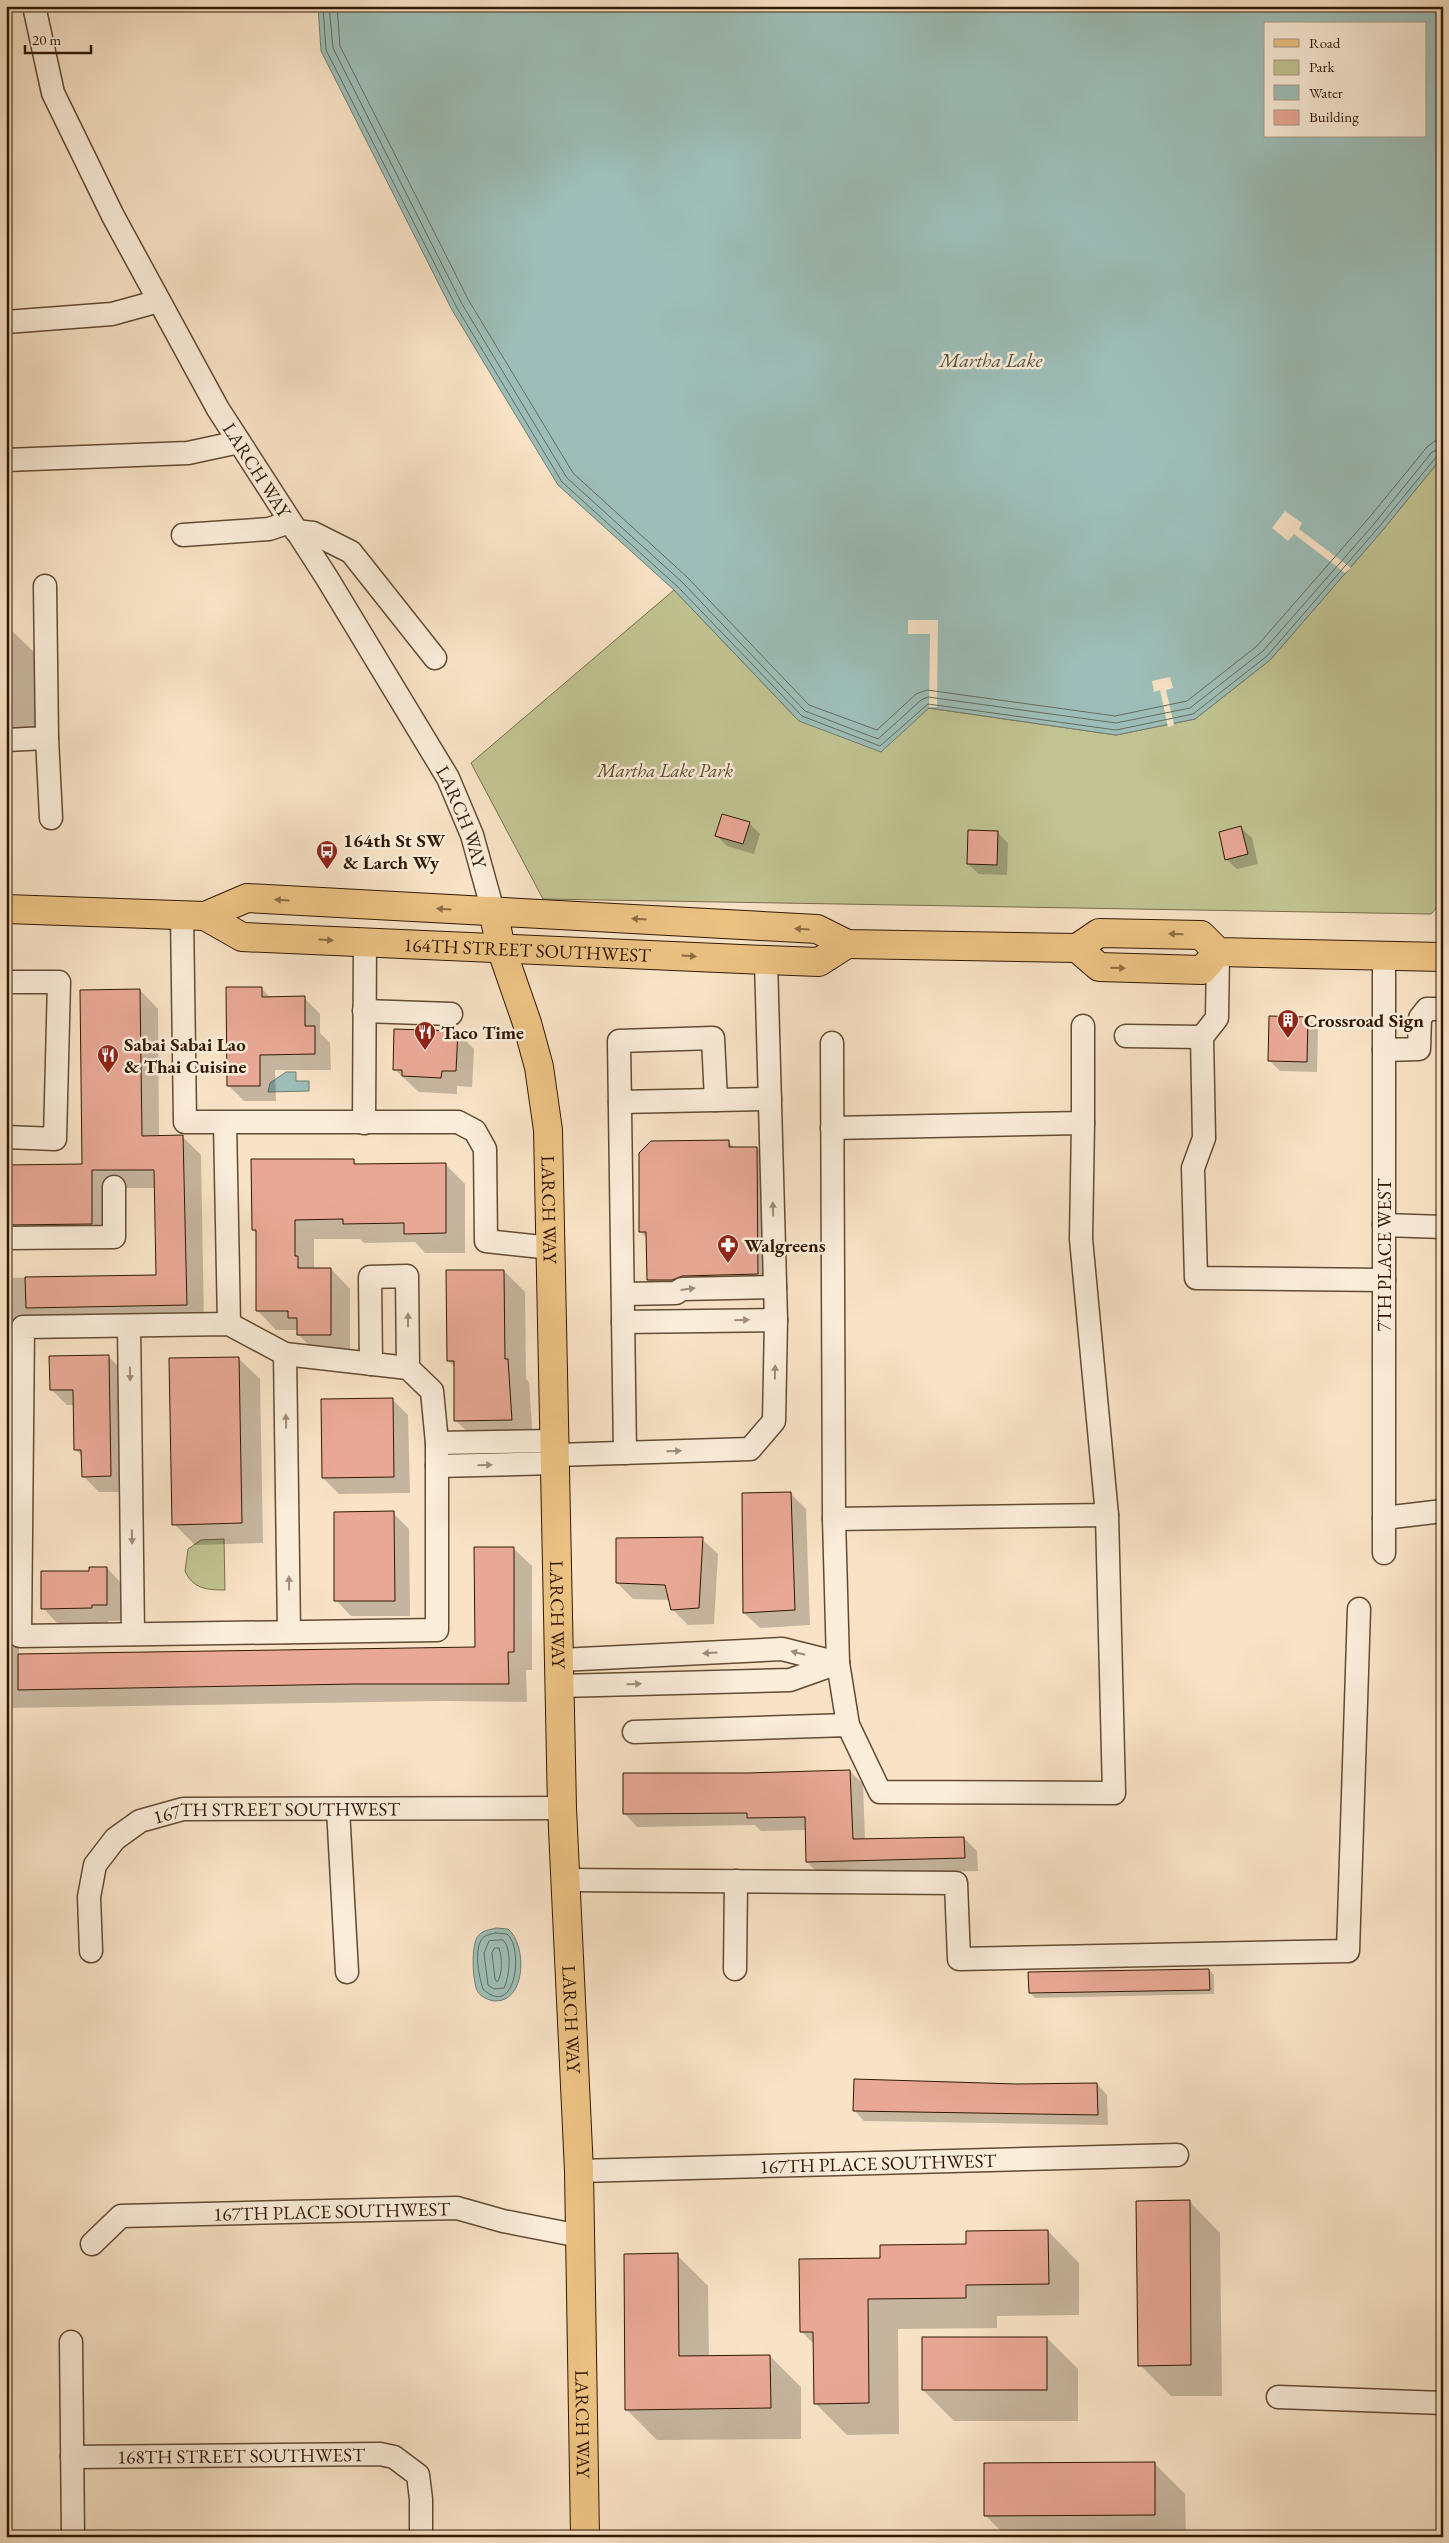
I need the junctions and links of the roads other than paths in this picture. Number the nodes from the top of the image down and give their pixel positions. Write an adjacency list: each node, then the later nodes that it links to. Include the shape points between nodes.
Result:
1 (34, 6): 2 (street, LARCH WAY, via 53,93)
2 (159, 301): 3 (street, via 112,314); 4 (street, LARCH WAY)
3 (6, 322)
4 (239, 442): 5 (street, via 188,453); 6 (street, LARCH WAY)
5 (6, 460)
6 (293, 526): 7 (street); 9 (street, via 350,552); 14 (street, LARCH WAY, via 448,778 472,835)
7 (183, 535)
8 (46, 586): 10 (street)
9 (435, 658)
10 (47, 738): 11 (street); 12 (street)
11 (6, 740)
12 (51, 818)
13 (6, 909): 15 (main road, 164TH STREET SOUTHWEST)
14 (493, 912): 15 (main road, 164TH STREET SOUTHWEST, one-way to 15, via 247,898); 17 (main road, 164TH STREET SOUTHWEST, one-way to 14, via 817,929); 18 (main road, LARCH WAY)
15 (194, 916): 16 (main road, 164TH STREET SOUTHWEST, one-way to 16, via 242,937); 37 (street, via 185,1122)
16 (365, 942): 18 (main road, 164TH STREET SOUTHWEST); 25 (street)
17 (847, 944): 19 (main road, 164TH STREET SOUTHWEST, via 1077,948 1099,933 1201,935); 22 (main road, 164TH STREET SOUTHWEST, via 819,962)
18 (501, 948): 22 (main road, 164TH STREET SOUTHWEST, one-way to 22); 44 (main road, LARCH WAY, via 539,1067 548,1130)
19 (1218, 952): 20 (main road); 29 (street, via 1217,1018)
20 (1384, 956): 21 (main road); 31 (street, 7TH PLACE WEST)
21 (1443, 957)
22 (766, 960): 33 (street)
23 (6, 982): 39 (street, via 59,982 55,1139)
24 (1443, 1009): 31 (street, via 1427,1009 1420,1018 1419,1049)
25 (364, 1011): 26 (street); 35 (street)
26 (451, 1014)
27 (1083, 1026): 36 (street)
28 (1126, 1036): 29 (street)
29 (1202, 1037): 45 (street, via 1204,1138 1193,1168 1196,1278)
30 (832, 1043): 38 (street)
31 (1384, 1050): 41 (street, 7TH PLACE WEST)
32 (716, 1100): 33 (street); 34 (street); 34 (street, via 713,1038 619,1041)
33 (770, 1100): 46 (street, one-way to 33)
34 (620, 1102): 47 (street)
35 (364, 1122): 37 (street); 44 (street, via 458,1122 475,1131 486,1149 486,1241)
36 (1083, 1122): 38 (street); 60 (street, via 1081,1239)
37 (225, 1123): 50 (street)
38 (832, 1128): 62 (street)
39 (6, 1137)
40 (114, 1186): 43 (street, via 114,1237)
41 (1384, 1225): 42 (street); 45 (street, 7TH PLACE WEST)
42 (1443, 1227)
43 (6, 1238)
44 (550, 1248): 56 (main road, LARCH WAY)
45 (1384, 1280): 61 (street, 7TH PLACE WEST)
46 (775, 1287): 47 (street, one-way to 46); 48 (street)
47 (623, 1294): 49 (street)
48 (776, 1320): 49 (street, one-way to 48); 57 (street, one-way to 48, via 750,1449 774,1421)
49 (623, 1322): 57 (street)
50 (229, 1324): 51 (street); 52 (street)
51 (129, 1326): 66 (street, one-way to 66); 66 (street, via 22,1327 20,1636)
52 (285, 1354): 53 (street); 65 (street, one-way to 52)
53 (372, 1364): 54 (street); 54 (street, one-way to 53, via 407,1276 370,1277)
54 (408, 1368): 55 (street, via 432,1391)
55 (437, 1443): 56 (street); 58 (street)
56 (555, 1453): 57 (street); 58 (street, one-way to 56); 69 (main road, LARCH WAY)
57 (625, 1453)
58 (437, 1466): 65 (street, via 437,1630)
59 (1443, 1511): 61 (street)
60 (1107, 1515): 62 (street); 71 (street, via 1114,1794 880,1792)
61 (1384, 1518): 63 (street, 7TH PLACE WEST)
62 (834, 1519): 68 (street)
63 (1384, 1554)
64 (1359, 1609): 76 (street, via 1348,1952 959,1959 956,1883)
65 (290, 1632): 66 (street)
66 (133, 1634)
67 (737, 1652): 68 (street, one-way to 67, via 782,1649); 69 (street, one-way to 69); 70 (street)
68 (838, 1663): 70 (street, via 790,1680); 71 (street)
69 (568, 1677): 70 (street, one-way to 70); 73 (main road, LARCH WAY)
70 (738, 1682)
71 (848, 1725): 72 (street)
72 (634, 1732)
73 (562, 1808): 74 (street, 167TH STREET SOUTHWEST); 75 (main road, LARCH WAY)
74 (338, 1809): 77 (street, 167TH STREET SOUTHWEST, via 183,1809 140,1820 115,1839 95,1865 89,1897); 79 (street)
75 (565, 1880): 76 (street); 81 (main road, LARCH WAY)
76 (736, 1881): 78 (street)
77 (91, 1951)
78 (735, 1969)
79 (347, 1972)
80 (1177, 2155): 81 (street, 167TH PLACE SOUTHWEST)
81 (579, 2171): 82 (main road, LARCH WAY)
82 (580, 2236): 83 (street, 167TH PLACE SOUTHWEST, via 503,2222 457,2208 121,2216); 90 (main road, LARCH WAY)
83 (92, 2244)
84 (71, 2342): 87 (street)
85 (1278, 2397): 86 (street)
86 (1443, 2403)
87 (72, 2457): 88 (street); 89 (street, 168TH STREET SOUTHWEST, via 380,2454 394,2457 418,2475)
88 (73, 2537)
89 (421, 2537)
90 (584, 2537)

